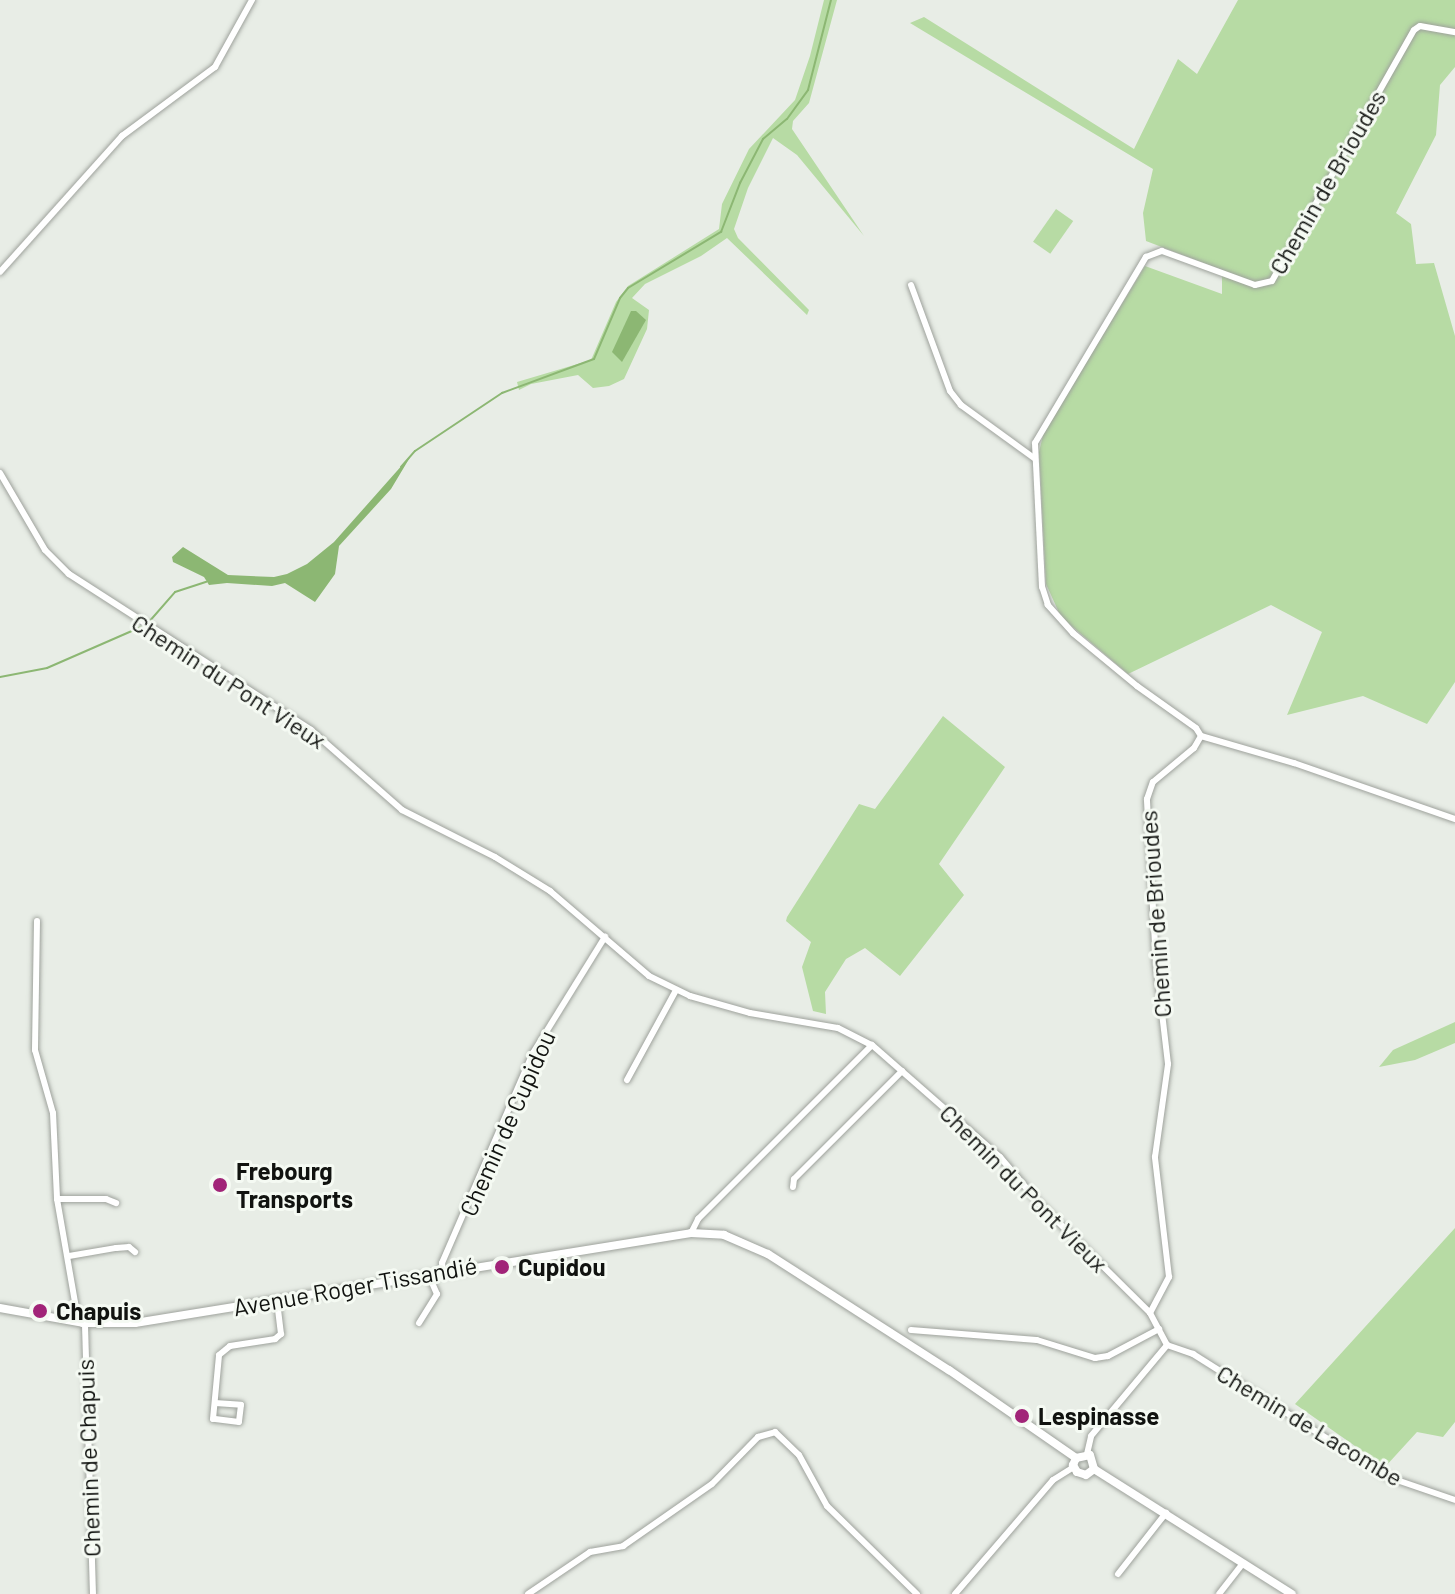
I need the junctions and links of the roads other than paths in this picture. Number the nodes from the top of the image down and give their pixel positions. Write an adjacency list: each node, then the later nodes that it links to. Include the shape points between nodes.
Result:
1 (252, 0): 3 (street, via 215,67 122,136)
2 (1455, 32): 5 (street, Chemin de Brioudes, via 1420,26 1414,30 1272,281 1255,285 1162,251 1146,257 1040,430)
3 (0, 272)
4 (911, 285): 5 (street, via 950,391 961,405)
5 (1034, 458): 7 (street, Chemin de Brioudes, via 1042,587 1048,605 1073,633)
6 (0, 473): 10 (street, Chemin du Pont Vieux, via 55,562 311,730 402,810 550,891)
7 (1201, 736): 8 (street); 25 (street, Chemin de Brioudes, via 1153,782 1147,799 1168,1064 1155,1157 1169,1277)
8 (1455, 819)
9 (37, 921): 16 (street, Chemin de Chapuis, via 34,1035 53,1113)
10 (605, 937): 11 (street, Chemin du Pont Vieux, via 649,976); 21 (street, Chemin de Cupidou, via 533,1053 442,1263)
11 (676, 990): 12 (street, Chemin du Pont Vieux, via 750,1013 838,1028); 14 (street)
12 (872, 1045): 13 (street, Chemin du Pont Vieux); 18 (street, via 698,1219)
13 (902, 1071): 15 (street, via 794,1179); 25 (street, Chemin du Pont Vieux, via 1000,1157)
14 (627, 1080)
15 (793, 1187)
16 (57, 1199): 17 (street); 20 (street, Chemin de Chapuis)
17 (116, 1203)
18 (691, 1233): 21 (main road, Avenue Roger Tissandié); 33 (main road, Avenue Roger Tissandié, via 752,1244 949,1370)
19 (135, 1252): 20 (street, via 129,1247)
20 (69, 1256): 26 (street, Chemin de Chapuis, via 78,1319)
21 (443, 1272): 22 (main road, Avenue Roger Tissandié)
22 (428, 1274): 23 (main road, Avenue Roger Tissandié); 27 (street, via 437,1294)
23 (277, 1299): 26 (main road, Avenue Roger Tissandié, via 135,1323); 31 (street, via 281,1334 223,1349)
24 (0, 1308): 26 (main road, Avenue Roger Tissandié)
25 (1150, 1313): 28 (street)
26 (83, 1323): 39 (street, Chemin de Chapuis)
27 (419, 1323)
28 (1159, 1329): 29 (street, via 1095,1358 1037,1340); 30 (street)
29 (911, 1330)
30 (1167, 1345): 32 (street, via 1091,1436); 35 (street, Chemin de Lacombe, via 1193,1354 1388,1477)
31 (215, 1403): 31 (street, via 213,1419 239,1422 241,1405)
32 (1087, 1454): 33 (main road); 34 (main road)
33 (1075, 1462): 34 (main road, via 1083,1475); 42 (street, via 1053,1480)
34 (1094, 1469): 36 (main road)
35 (1455, 1500)
36 (1166, 1513): 37 (main road); 38 (street)
37 (1243, 1563): 43 (street); 44 (main road)
38 (1118, 1574)
39 (93, 1594)
40 (528, 1594): 41 (street, via 590,1552 623,1546 712,1484 758,1437 775,1432 799,1455 827,1506)
41 (917, 1594)
42 (955, 1594)
43 (1219, 1594)
44 (1292, 1594)

